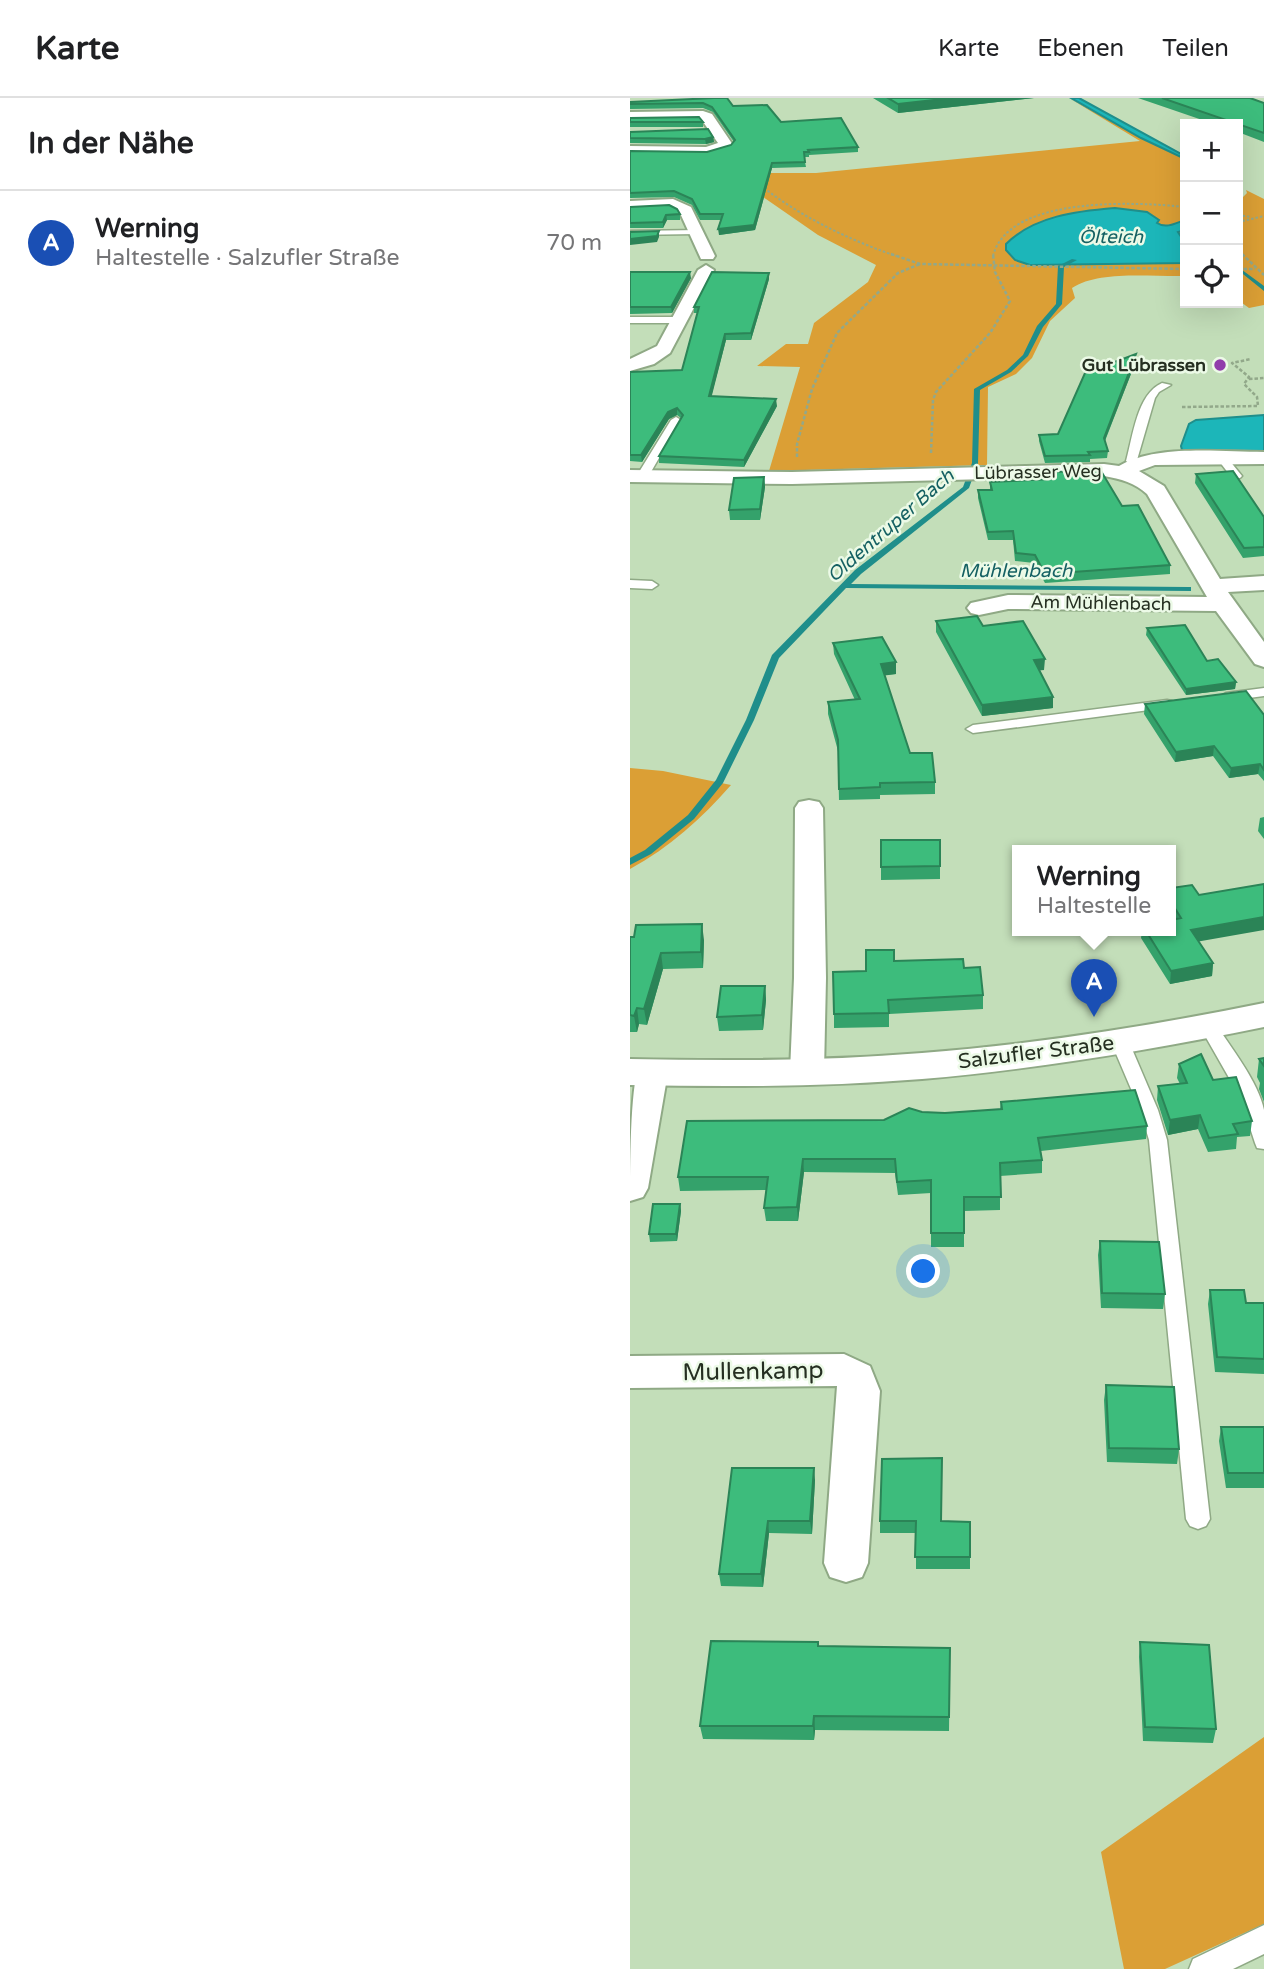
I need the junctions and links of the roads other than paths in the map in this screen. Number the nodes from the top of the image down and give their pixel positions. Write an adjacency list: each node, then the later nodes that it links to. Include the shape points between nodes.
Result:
1 (630, 116): 2 (street, via 699,114 707,117 726,145 720,149)
2 (630, 150)
3 (630, 206): 4 (street, via 673,203 686,210)
4 (697, 232): 5 (lane); 7 (street, via 707,263)
5 (630, 233)
6 (630, 320): 7 (lane)
7 (679, 320): 8 (street, via 664,349)
8 (630, 365)
9 (1166, 384): 13 (lane, via 1150,398)
10 (676, 420): 14 (lane)
11 (1221, 457): 12 (street); 13 (street, via 1165,458); 15 (lane)
12 (1264, 458)
13 (1130, 469): 14 (street, Lübrasser Weg, via 792,478); 19 (street, Lübrasser Weg, via 1156,491)
14 (636, 476)
15 (1236, 476)
16 (1264, 583): 19 (street, Am Mühlenbach)
17 (630, 584): 18 (lane)
18 (652, 585)
19 (1217, 595): 20 (street, Am Mühlenbach, via 1008,602); 21 (street, Lübrasser Weg)
20 (979, 608)
21 (1264, 659)
22 (1264, 692): 23 (lane)
23 (1209, 699)
24 (1181, 702): 25 (lane)
25 (973, 729)
26 (809, 808): 31 (street)
27 (1264, 1015): 28 (street, Salzufler Straße)
28 (1209, 1027): 29 (street, Salzufler Straße); 32 (lane, via 1257,1114)
29 (1120, 1042): 31 (street, Salzufler Straße); 35 (lane, via 1158,1140)
30 (640, 1072): 31 (street, Salzufler Straße); 33 (street)
31 (807, 1072)
32 (1264, 1143)
33 (630, 1188)
34 (630, 1372): 36 (street, Mullenkamp, via 844,1370 856,1377 859,1391)
35 (1198, 1519)
36 (846, 1563)
37 (1264, 1940): 38 (lane)
38 (1203, 1969)

